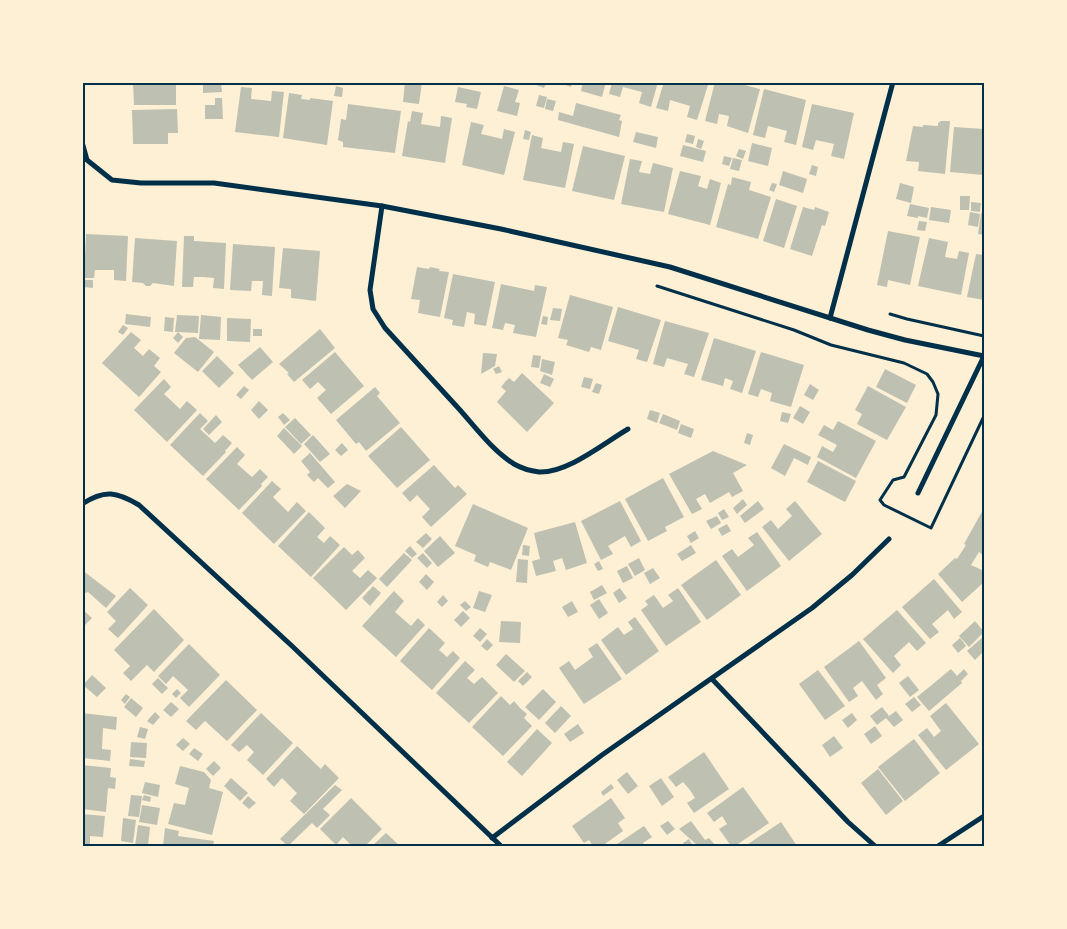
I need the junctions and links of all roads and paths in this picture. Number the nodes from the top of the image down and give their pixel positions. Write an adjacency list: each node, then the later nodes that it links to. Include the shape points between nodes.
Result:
1 (893, 82): 6 (street)
2 (82, 142): 3 (street, via 87,160 112,180 214,183)
3 (382, 206): 6 (street, via 670,267); 10 (street, via 370,290 374,309 385,328 507,458 521,468 539,472 562,468)
4 (657, 286): 9 (path, via 831,345 904,363 927,374 938,394 936,415 904,477 893,480 880,500 931,528)
5 (890, 314): 7 (path)
6 (830, 318): 8 (street, via 905,340)
7 (984, 336)
8 (984, 356): 11 (street)
9 (984, 416)
10 (628, 429)
11 (918, 493)
12 (82, 504): 16 (street, via 92,497 108,494 121,495 139,506 292,646)
13 (889, 539): 14 (street, via 812,608)
14 (712, 679): 16 (street); 18 (street)
15 (984, 816): 19 (street)
16 (492, 838): 17 (street)
17 (501, 846)
18 (874, 846)
19 (938, 846)

